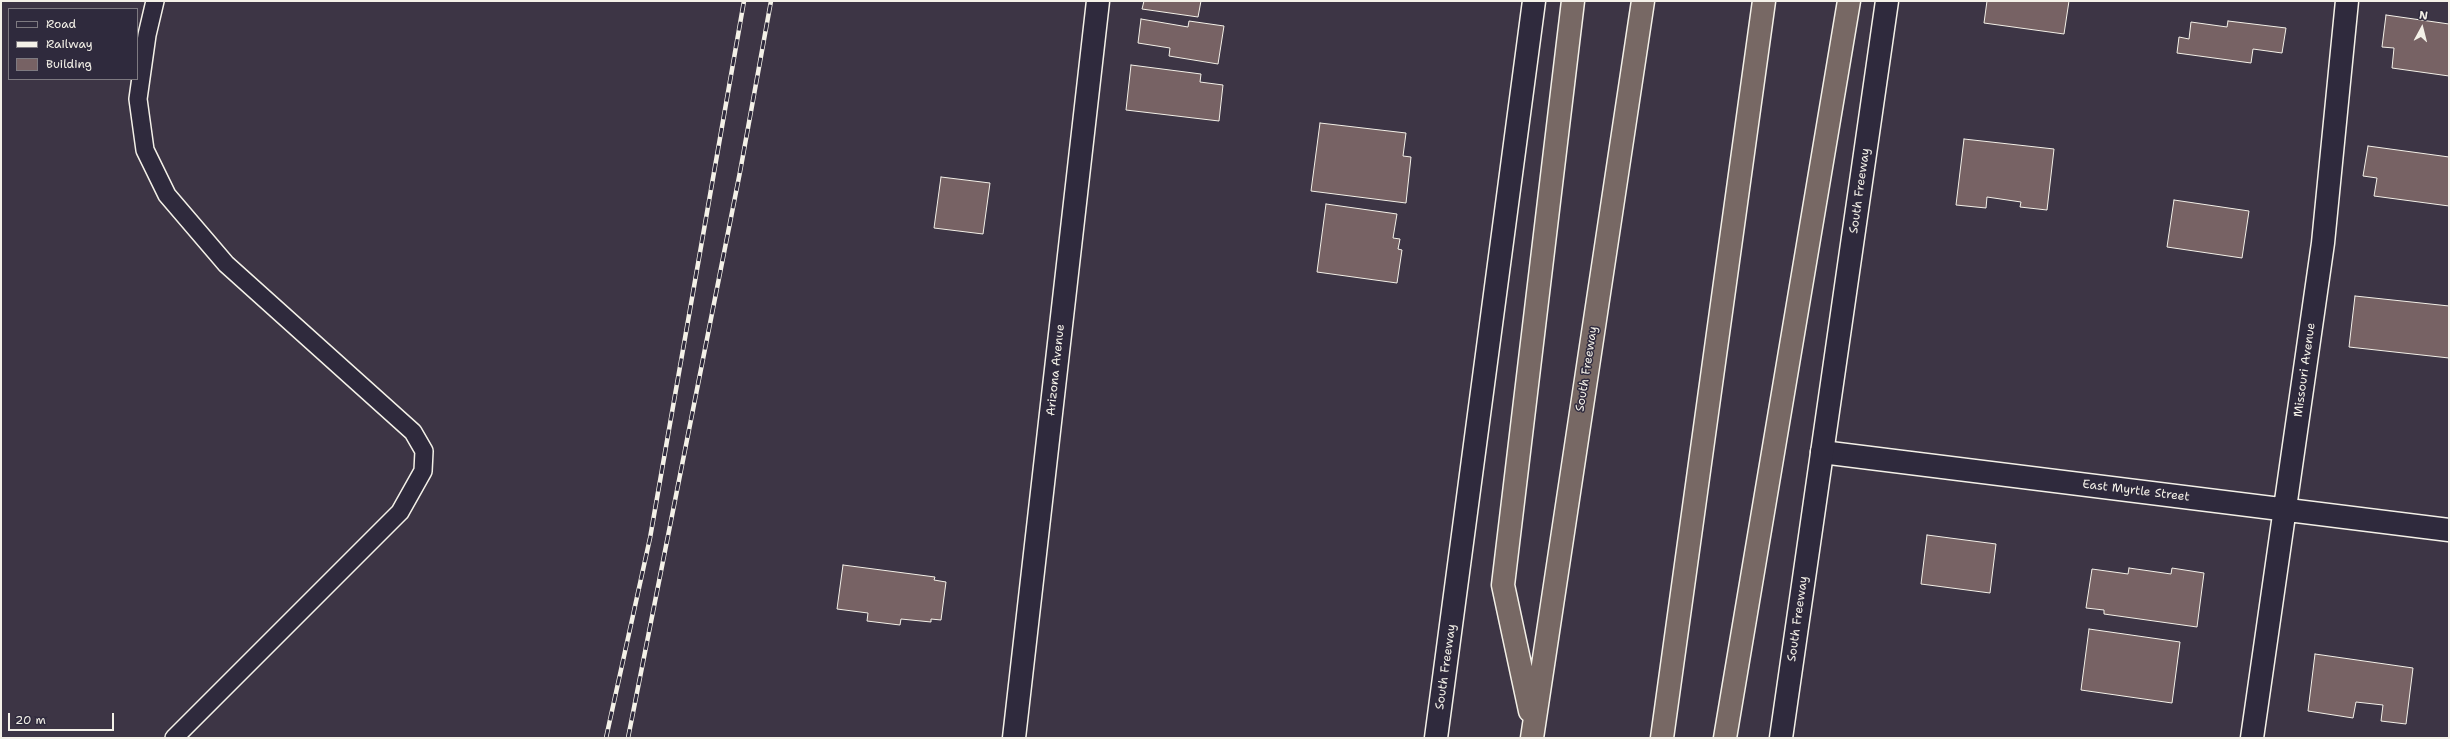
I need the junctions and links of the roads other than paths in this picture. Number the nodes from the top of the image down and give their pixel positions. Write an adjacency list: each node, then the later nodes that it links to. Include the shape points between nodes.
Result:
1 (155, 1): 14 (lane, via 147,35 138,99 145,150 167,195 226,264 413,432 424,452 423,471 400,512)
2 (1098, 1): 15 (street, Arizona Avenue)
3 (1534, 1): 16 (street, South Freeway)
4 (1573, 1): 13 (highway, via 1503,585)
5 (1643, 1): 13 (highway, South Freeway)
6 (1764, 1): 17 (highway)
7 (1849, 1): 18 (highway)
8 (1887, 1): 10 (street, South Freeway)
9 (2347, 1): 11 (street, Missouri Avenue, via 2323,243)
10 (1822, 452): 11 (street, East Myrtle Street); 19 (street, South Freeway)
11 (2285, 510): 12 (street, East Myrtle Street); 20 (street, Missouri Avenue)
12 (2449, 530)
13 (1533, 731)
14 (174, 738)
15 (1014, 738)
16 (1436, 738)
17 (1662, 738)
18 (1725, 738)
19 (1781, 738)
20 (2252, 738)

